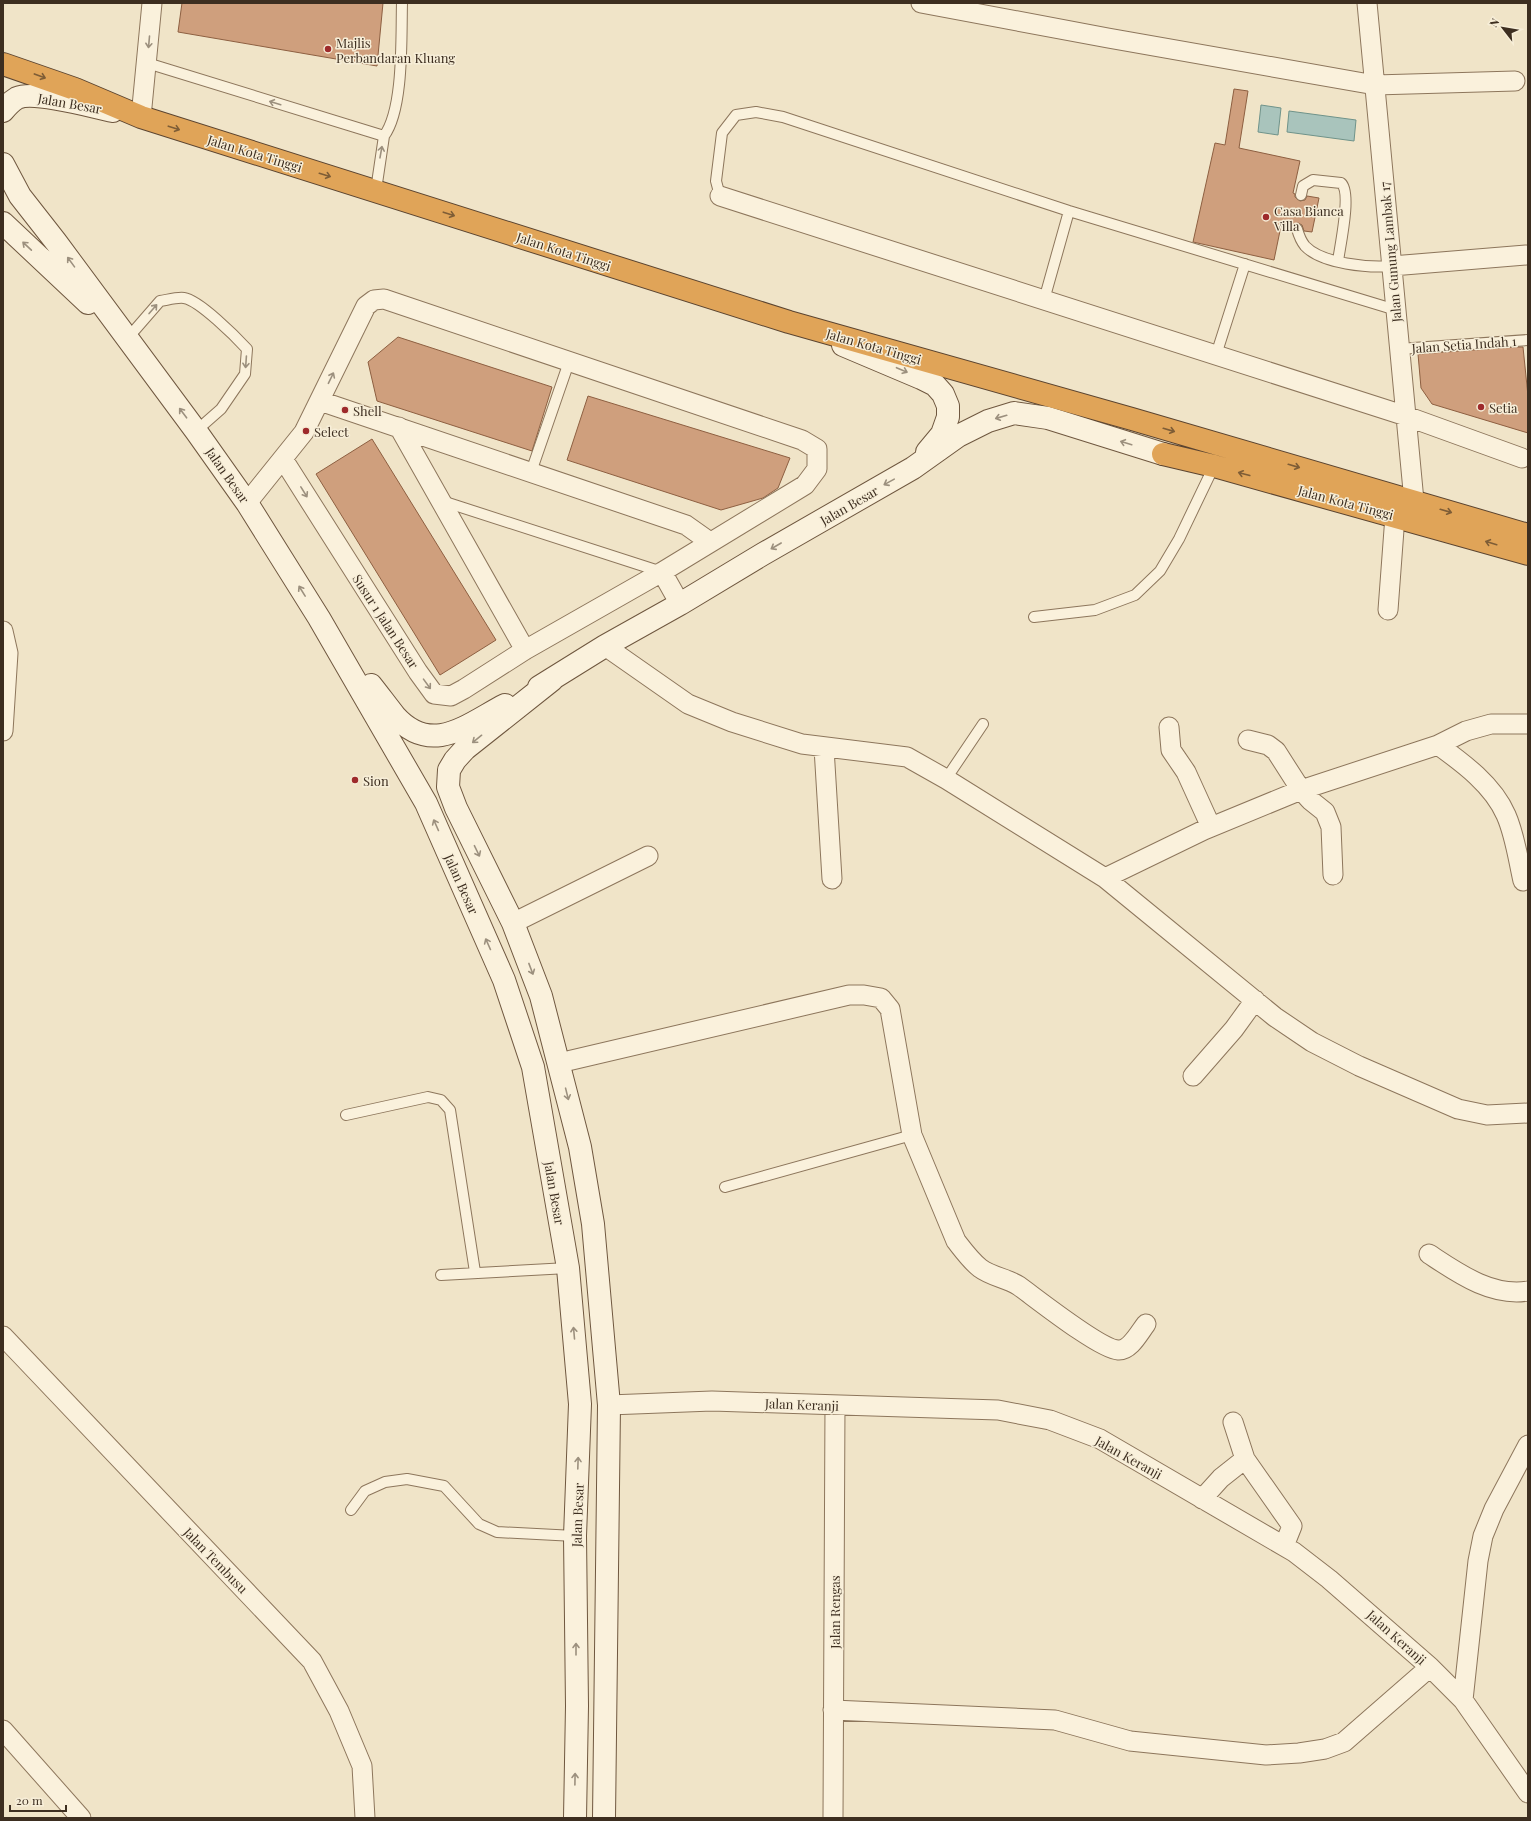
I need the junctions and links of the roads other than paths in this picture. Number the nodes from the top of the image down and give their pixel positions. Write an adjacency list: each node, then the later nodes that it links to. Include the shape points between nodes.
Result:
1 (152, 3): 6 (street, one-way to 6)
2 (402, 3): 11 (lane, via 399,78 393,121)
3 (921, 3): 8 (street)
4 (1367, 3): 8 (street, Jalan Gunung Lambak 17)
5 (3, 64): 10 (highway, Jalan Kota Tinggi, one-way to 10, via 74,89)
6 (147, 64): 10 (street); 11 (lane, one-way to 6)
7 (1516, 81): 8 (street)
8 (1375, 85): 22 (street, Jalan Gunung Lambak 17)
9 (3, 111): 10 (main road, Jalan Besar, via 18,98 43,96)
10 (141, 117): 13 (highway, Jalan Kota Tinggi, one-way to 13)
11 (384, 136): 13 (lane, one-way to 11)
12 (3, 164): 26 (main road, Jalan Besar, one-way to 12, via 20,196)
13 (376, 190): 25 (highway, Jalan Kota Tinggi, one-way to 25)
14 (1301, 195): 20 (lane, via 1303,186 1313,180 1341,183 1344,186 1345,213)
15 (720, 196): 16 (lane, via 716,181 722,133 736,115 756,112 783,117); 23 (street)
16 (1069, 211): 21 (lane); 23 (lane)
17 (3, 223): 26 (main road, Jalan Besar, one-way to 17)
18 (1298, 229): 20 (lane, via 1307,248)
19 (1526, 254): 22 (street)
20 (1338, 262): 22 (lane, via 1372,268)
21 (1245, 264): 24 (lane); 29 (lane)
22 (1392, 266): 24 (street, Jalan Gunung Lambak 17)
23 (1044, 300): 29 (street)
24 (1396, 310): 28 (street, Jalan Gunung Lambak 17)
25 (789, 322): 39 (main road, one-way to 39, via 921,378 943,394 948,406 948,417 942,434); 42 (highway, Jalan Kota Tinggi, one-way to 42)
26 (127, 339): 34 (main road, Jalan Besar, one-way to 26); 34 (lane, one-way to 34, via 160,301 185,298 201,307 247,348 245,374 221,409)
27 (1528, 340): 28 (lane, Jalan Setia Indah 1)
28 (1400, 349): 32 (street, Jalan Gunung Lambak 17)
29 (1216, 355): 32 (street)
30 (569, 362): 31 (street, one-way to 30, via 366,306 374,300 384,298); 40 (lane); 46 (street, via 802,440 817,449 817,469 806,485)
31 (320, 401): 33 (street); 37 (street, via 304,432)
32 (1406, 416): 36 (street); 42 (street, Jalan Gunung Lambak 17)
33 (399, 427): 40 (street); 41 (street)
34 (196, 430): 43 (main road, Jalan Besar)
35 (1164, 454): 38 (highway, Jalan Kota Tinggi); 39 (main road, Jalan Besar, one-way to 39, via 1048,418 1014,413 988,421 958,436)
36 (1525, 457)
37 (283, 459): 43 (street); 55 (street, Susur 1 Jalan Besar, one-way to 55, via 434,694 451,696)
38 (1214, 466): 44 (highway, Jalan Kota Tinggi, one-way to 38); 51 (lane, via 1179,539 1160,571 1136,595 1095,610)
39 (913, 468): 49 (main road, Jalan Besar, one-way to 49)
40 (531, 472): 46 (street, via 686,525)
41 (441, 501): 48 (lane); 55 (street)
42 (1414, 501): 45 (highway, Jalan Kota Tinggi, one-way to 45)
43 (247, 503): 52 (main road, Jalan Besar, one-way to 43)
44 (1395, 516): 47 (highway, Jalan Kota Tinggi, one-way to 44); 50 (street)
45 (1528, 535)
46 (710, 542): 48 (street)
47 (1528, 554)
48 (662, 572): 49 (street); 55 (street)
49 (680, 604): 54 (main road, Jalan Besar)
50 (1388, 610)
51 (1034, 617)
52 (319, 618): 56 (main road, Jalan Besar, via 396,717 410,729 424,736 449,734); 81 (main road, Jalan Besar, one-way to 52, via 533,1067 504,980 426,803)
53 (3, 632): 60 (street, via 8,653)
54 (606, 646): 56 (main road, Jalan Besar); 63 (street, via 688,704 732,722 802,744)
55 (525, 650)
56 (552, 680): 72 (main road, Jalan Besar, one-way to 72, via 465,749 449,770 447,780 456,808)
57 (983, 724): 64 (lane)
58 (1528, 724): 62 (street, via 1491,724 1466,731)
59 (1169, 727): 66 (street, via 1171,750 1186,772)
60 (3, 731)
61 (1248, 740): 65 (street, via 1268,745 1276,751)
62 (1438, 745): 65 (street); 71 (street, via 1479,779 1506,815)
63 (824, 748): 64 (street, via 907,757); 70 (street)
64 (946, 780): 69 (street)
65 (1300, 790): 66 (street); 68 (street, via 1325,812 1331,827)
66 (1212, 827): 69 (street)
67 (648, 856): 72 (street)
68 (1333, 875)
69 (1105, 878): 73 (street)
70 (832, 880)
71 (1523, 881)
72 (513, 923): 74 (main road, Jalan Besar, one-way to 74, via 541,996)
73 (1255, 1000): 75 (street, via 1234,1029); 76 (street, via 1312,1042 1359,1066 1458,1109 1487,1115)
74 (560, 1063): 78 (street, via 850,995 881,998 890,1009); 87 (main road, Jalan Besar, one-way to 87, via 580,1148 593,1224)
75 (1193, 1076)
76 (1528, 1112)
77 (346, 1115): 82 (lane, via 428,1097 441,1100 450,1110)
78 (912, 1135): 79 (lane); 85 (street, via 956,1241 980,1268 1017,1284 1110,1348 1127,1348)
79 (724, 1187)
80 (1429, 1254): 84 (street, via 1458,1273 1483,1285 1503,1291)
81 (568, 1268): 82 (lane); 94 (main road, Jalan Besar, one-way to 81, via 580,1404)
82 (475, 1272): 83 (lane)
83 (441, 1275)
84 (1528, 1291)
85 (1146, 1324)
86 (3, 1336): 102 (street, Jalan Tembusu, via 312,1661 339,1711 362,1766)
87 (609, 1405): 88 (street, Jalan Keranji, via 712,1401); 104 (main road, Jalan Besar)
88 (835, 1405): 92 (street, Jalan Keranji, via 998,1410 1050,1420 1100,1440); 98 (street, Jalan Rengas)
89 (1233, 1422): 91 (street)
90 (1528, 1445): 97 (street, via 1494,1509 1483,1536)
91 (1246, 1459): 92 (street, via 1221,1478); 95 (street, via 1292,1526)
92 (1202, 1499): 95 (street, Jalan Keranji)
93 (351, 1510): 94 (lane, via 365,1491 385,1482 407,1479 444,1486 479,1524 497,1532)
94 (576, 1536): 103 (main road, Jalan Besar, one-way to 94)
95 (1284, 1546): 96 (street, Jalan Keranji, via 1329,1579)
96 (1430, 1667): 97 (street, Jalan Keranji); 98 (street, via 1344,1742 1325,1749 1299,1753 1266,1755 1130,1741 1055,1720)
97 (1463, 1700): 100 (street, Jalan Keranji)
98 (833, 1710): 105 (street, Jalan Rengas)
99 (3, 1730): 101 (street)
100 (1528, 1793)
101 (81, 1818)
102 (366, 1818)
103 (575, 1818)
104 (604, 1818)
105 (833, 1818)

